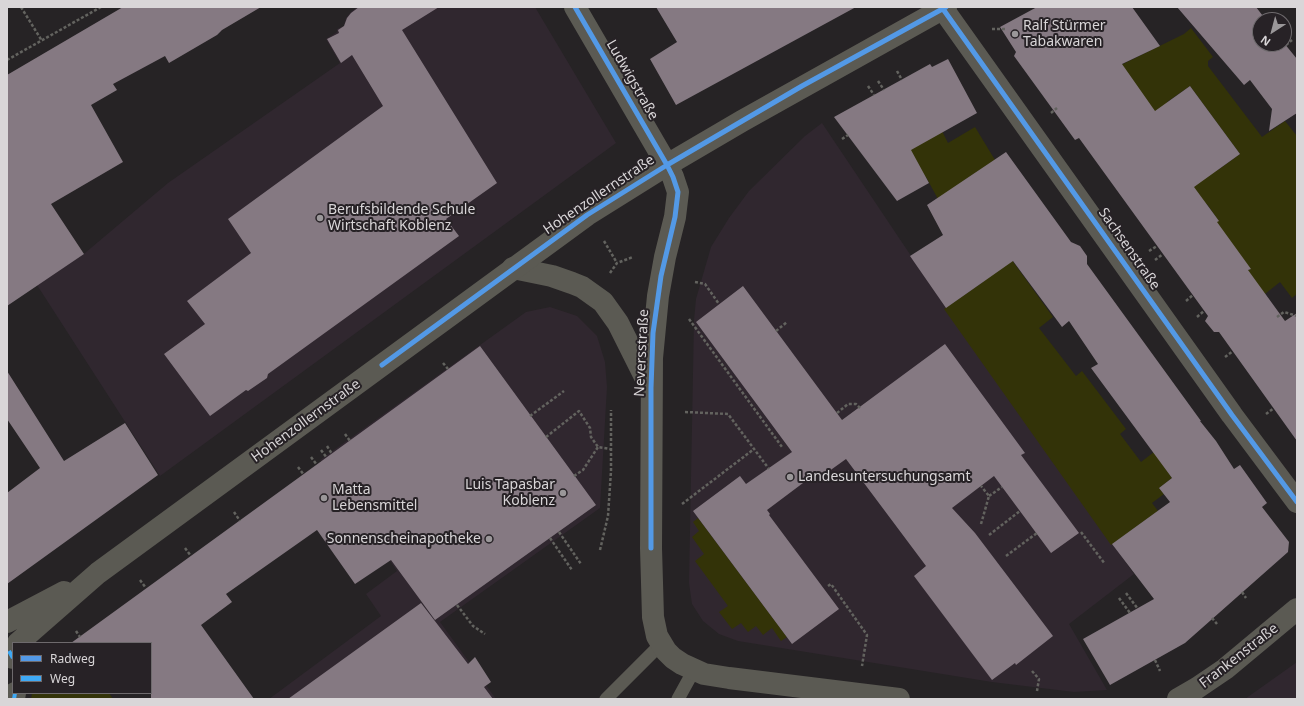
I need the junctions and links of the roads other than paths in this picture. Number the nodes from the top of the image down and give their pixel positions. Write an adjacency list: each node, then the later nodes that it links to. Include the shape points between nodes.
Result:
1 (575, 7): 3 (street, Ludwigstraße)
2 (945, 8): 3 (street, Hohenzollernstraße, via 802,86); 6 (street, Sachsenstraße)
3 (667, 165): 4 (street, Hohenzollernstraße, via 587,216); 5 (street, Neversstraße, via 676,185 678,202 658,296)
4 (513, 268): 5 (street, via 563,279 582,287 603,302 618,323); 7 (street, Hohenzollernstraße)
5 (651, 388): 11 (street, Neversstraße, via 653,617)
6 (1297, 502)
7 (98, 573): 9 (street, Hohenzollernstraße); 10 (street, Hohenzollernstraße)
8 (1297, 609): 16 (street, Frankenstraße, via 1225,669)
9 (7, 622)
10 (21, 642)
11 (661, 644): 12 (street, via 674,658); 13 (lane)
12 (694, 670): 14 (lane); 15 (street, via 729,678)
13 (606, 699)
14 (678, 699)
15 (900, 699)
16 (1178, 699)

